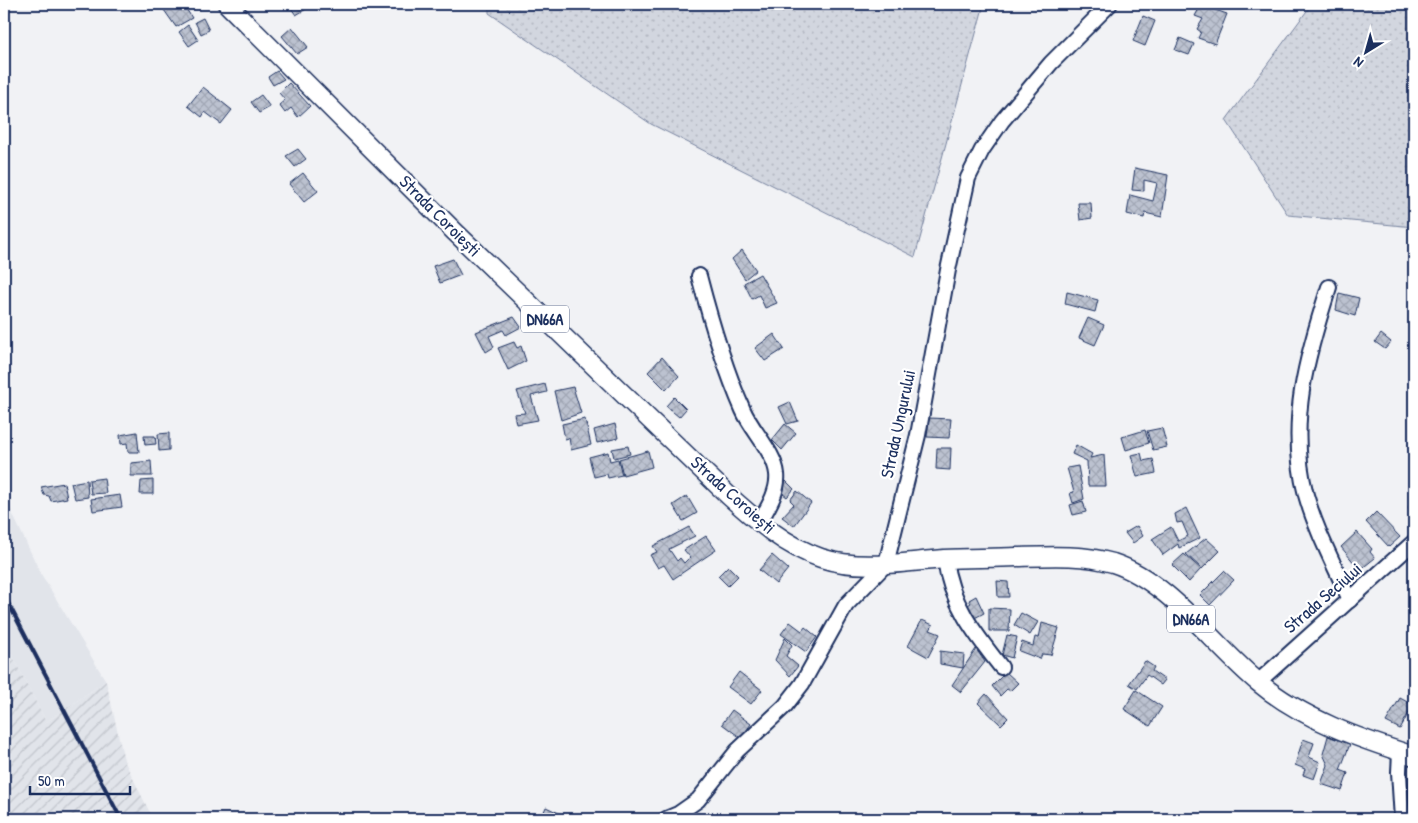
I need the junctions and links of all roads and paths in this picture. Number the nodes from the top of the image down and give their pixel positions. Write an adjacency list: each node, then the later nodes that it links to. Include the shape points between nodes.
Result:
1 (227, 4): 5 (main road, Strada Coroiești / DN66A, via 462,238)
2 (1110, 4): 8 (street, Strada Ungurului, via 1051,63 1002,121 968,178)
3 (699, 276): 5 (street, via 733,389 749,425 774,461 778,476 773,498)
4 (1329, 287): 9 (street, via 1308,353 1299,404 1299,451 1306,495)
5 (759, 523): 8 (main road, Strada Coroiești / DN66A, via 787,542 823,559 860,564)
6 (1414, 542): 9 (street, Strada Seciului)
7 (945, 559): 8 (main road, Strada Coroiești / DN66A); 10 (street, via 948,583 956,603); 11 (main road, Strada Coroiești / DN66A, via 1059,555 1093,558 1122,567 1173,602)
8 (894, 563): 13 (street, via 846,605 802,684 785,706 737,751 698,800)
9 (1350, 600): 11 (street, Strada Seciului)
10 (1001, 667)
11 (1258, 682): 12 (main road, Strada Coroiești / DN66A, via 1301,711)
12 (1407, 754): 14 (street, via 1399,772)
13 (666, 819)
14 (1402, 819)

